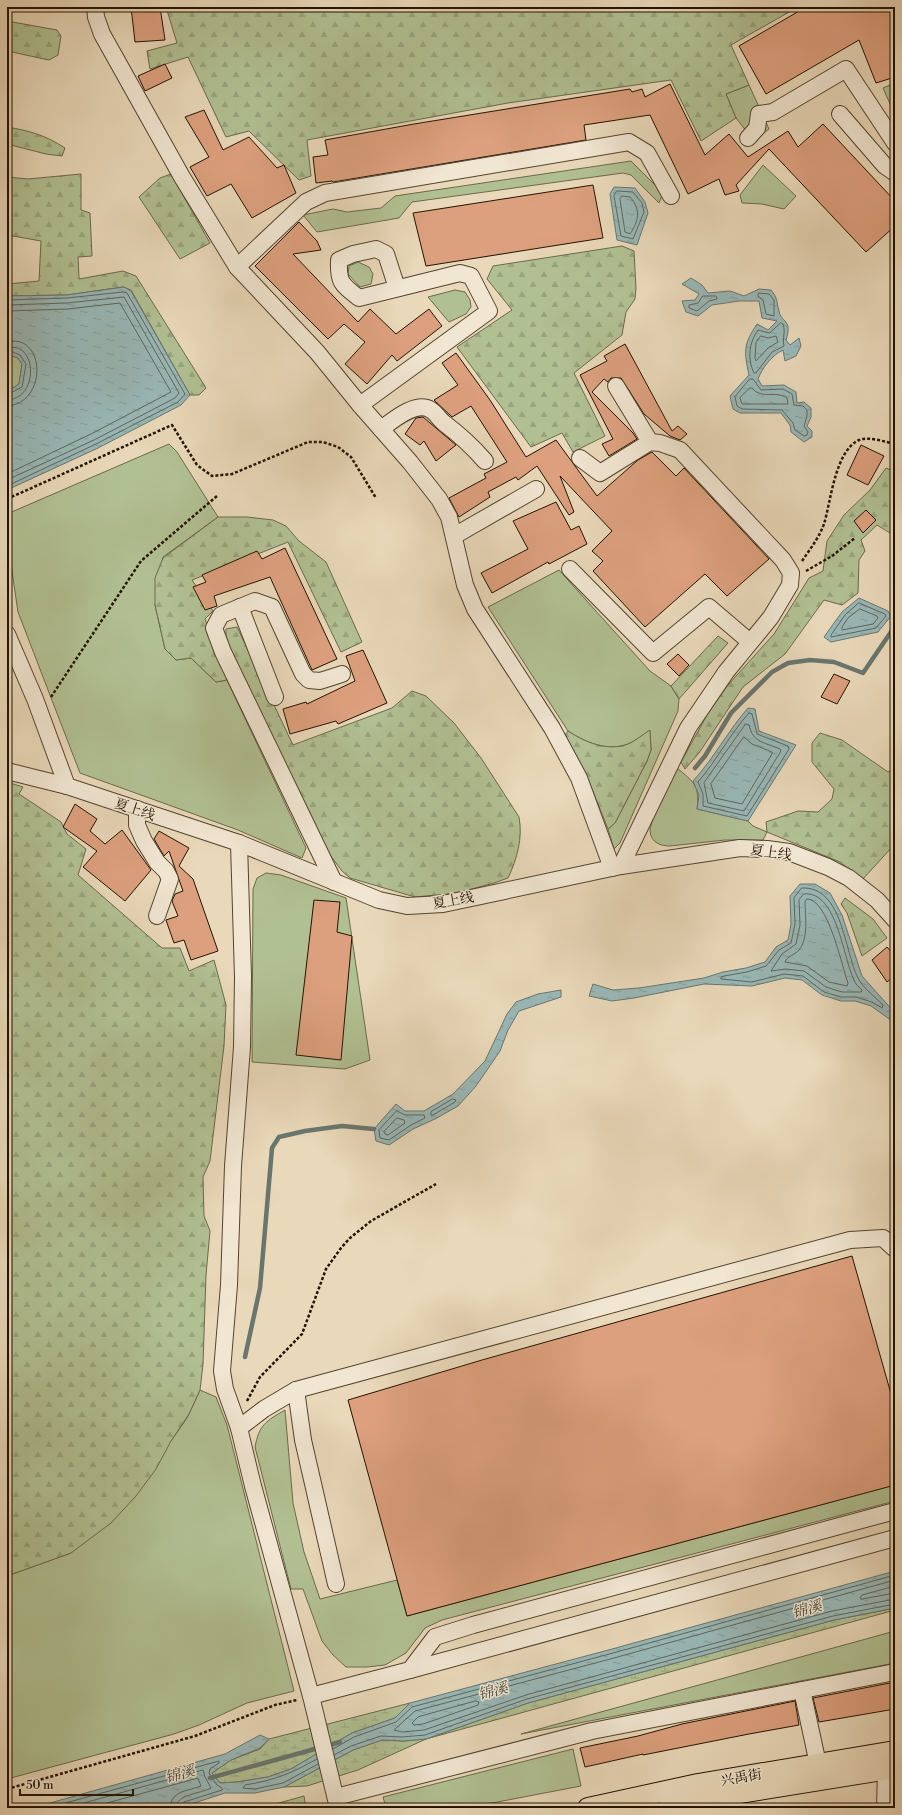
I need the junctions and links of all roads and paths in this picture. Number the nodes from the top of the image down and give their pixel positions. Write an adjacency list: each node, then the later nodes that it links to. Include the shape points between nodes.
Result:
1 (95, 7): 7 (street, via 102,34 182,177)
2 (840, 114): 5 (street, via 885,166)
3 (748, 138): 4 (street, via 757,128 759,114 772,112 846,69)
4 (895, 143)
5 (895, 173)
6 (671, 196): 7 (street, via 647,153 629,142 324,193 306,202)
7 (237, 267): 10 (street, via 317,352)
8 (397, 288): 10 (street, via 460,273 471,276 489,311)
9 (616, 386): 12 (street)
10 (360, 405): 11 (street)
11 (380, 428): 15 (street, via 410,409 430,409 464,438); 20 (street, via 439,498 449,517)
12 (650, 442): 14 (street, via 600,473); 23 (street, via 680,450 783,560 791,573)
13 (895, 444): 23 (path, via 874,439 860,440 849,447 842,458 823,525)
14 (580, 458)
15 (485, 461)
16 (536, 489): 20 (street)
17 (217, 496): 29 (path, via 141,561)
18 (376, 498): 19 (path, via 351,457 338,447 323,442 308,442 232,474 212,476 197,465 172,425)
19 (7, 499)
20 (454, 536): 34 (street, via 465,585 474,609 552,728 579,778)
21 (855, 538): 23 (path, via 832,556)
22 (570, 568): 26 (street, via 654,653 709,607)
23 (791, 578): 26 (street, via 790,585 771,617)
24 (240, 607): 27 (street, via 254,601 272,607 303,674 309,680 320,681); 28 (street); 35 (street, via 221,615 214,628 223,652)
25 (7, 634): 29 (street)
26 (750, 642): 34 (street, via 688,728)
27 (342, 674)
28 (276, 696)
29 (40, 714): 31 (street)
30 (7, 771): 31 (street, 夏上线)
31 (67, 786): 32 (street, 夏上线)
32 (137, 809): 33 (street, 夏上线); 36 (street, via 137,824 144,841 170,879)
33 (239, 843): 35 (street, 夏上线); 41 (street, via 243,977 242,1047 222,1371 225,1389)
34 (617, 867): 35 (street, 夏上线, via 443,904 407,906 379,900); 37 (street, 夏上线, via 740,848 789,852 849,878)
35 (334, 882)
36 (157, 916)
37 (895, 920)
38 (436, 1184): 41 (path, via 371,1221 341,1248 326,1269 302,1334 260,1377 244,1407)
39 (895, 1249): 40 (street, via 883,1238 850,1240)
40 (296, 1390): 41 (street); 44 (street, via 303,1440)
41 (239, 1428): 48 (street)
42 (895, 1510): 45 (street, via 435,1637)
43 (895, 1538): 45 (street)
44 (336, 1584)
45 (410, 1670): 48 (street)
46 (895, 1672): 47 (street)
47 (802, 1690): 50 (street); 53 (street, via 592,1731)
48 (313, 1703): 52 (path, via 275,1705 196,1736); 53 (street)
49 (895, 1751): 50 (main road, 兴禹街)
50 (818, 1764): 54 (main road, 兴禹街, via 698,1784)
51 (890, 1768): 55 (main road, 兴禹街, via 709,1798); 56 (street)
52 (7, 1789)
53 (336, 1796)
54 (588, 1808)
55 (668, 1808)
56 (885, 1808)

